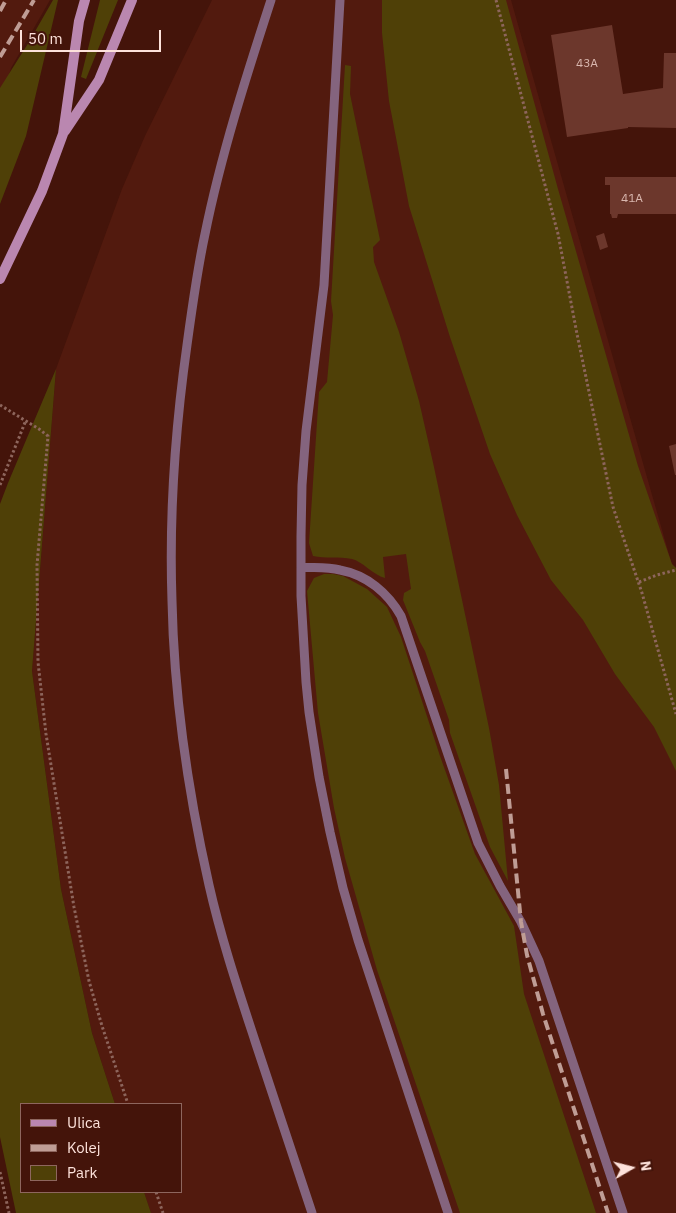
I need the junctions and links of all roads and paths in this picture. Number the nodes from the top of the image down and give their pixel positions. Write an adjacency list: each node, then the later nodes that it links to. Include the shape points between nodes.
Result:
1 (86, 0): 6 (main road, via 79,21)
2 (132, 0): 6 (main road, via 99,80)
3 (271, 0): 20 (lane, via 230,132 198,271 177,430 172,602 182,739 208,881 234,975)
4 (340, 0): 11 (lane, via 325,270 302,485)
5 (496, 0): 13 (path, via 558,234 613,507)
6 (63, 134): 7 (main road, via 42,192)
7 (0, 280)
8 (0, 405): 9 (path)
9 (26, 420): 10 (path); 15 (path, via 48,436 37,565 38,662 46,734 74,907 92,990)
10 (0, 484)
11 (301, 567): 21 (lane, via 309,712 330,832 358,940); 22 (lane, via 339,570 361,577 392,600 401,616 478,843 539,961)
12 (676, 570): 13 (path)
13 (639, 582): 14 (path)
14 (676, 714)
15 (128, 1103)
16 (0, 1172): 18 (path)
17 (156, 1193): 19 (path)
18 (9, 1213)
19 (164, 1213)
20 (312, 1213)
21 (448, 1213)
22 (623, 1213)

